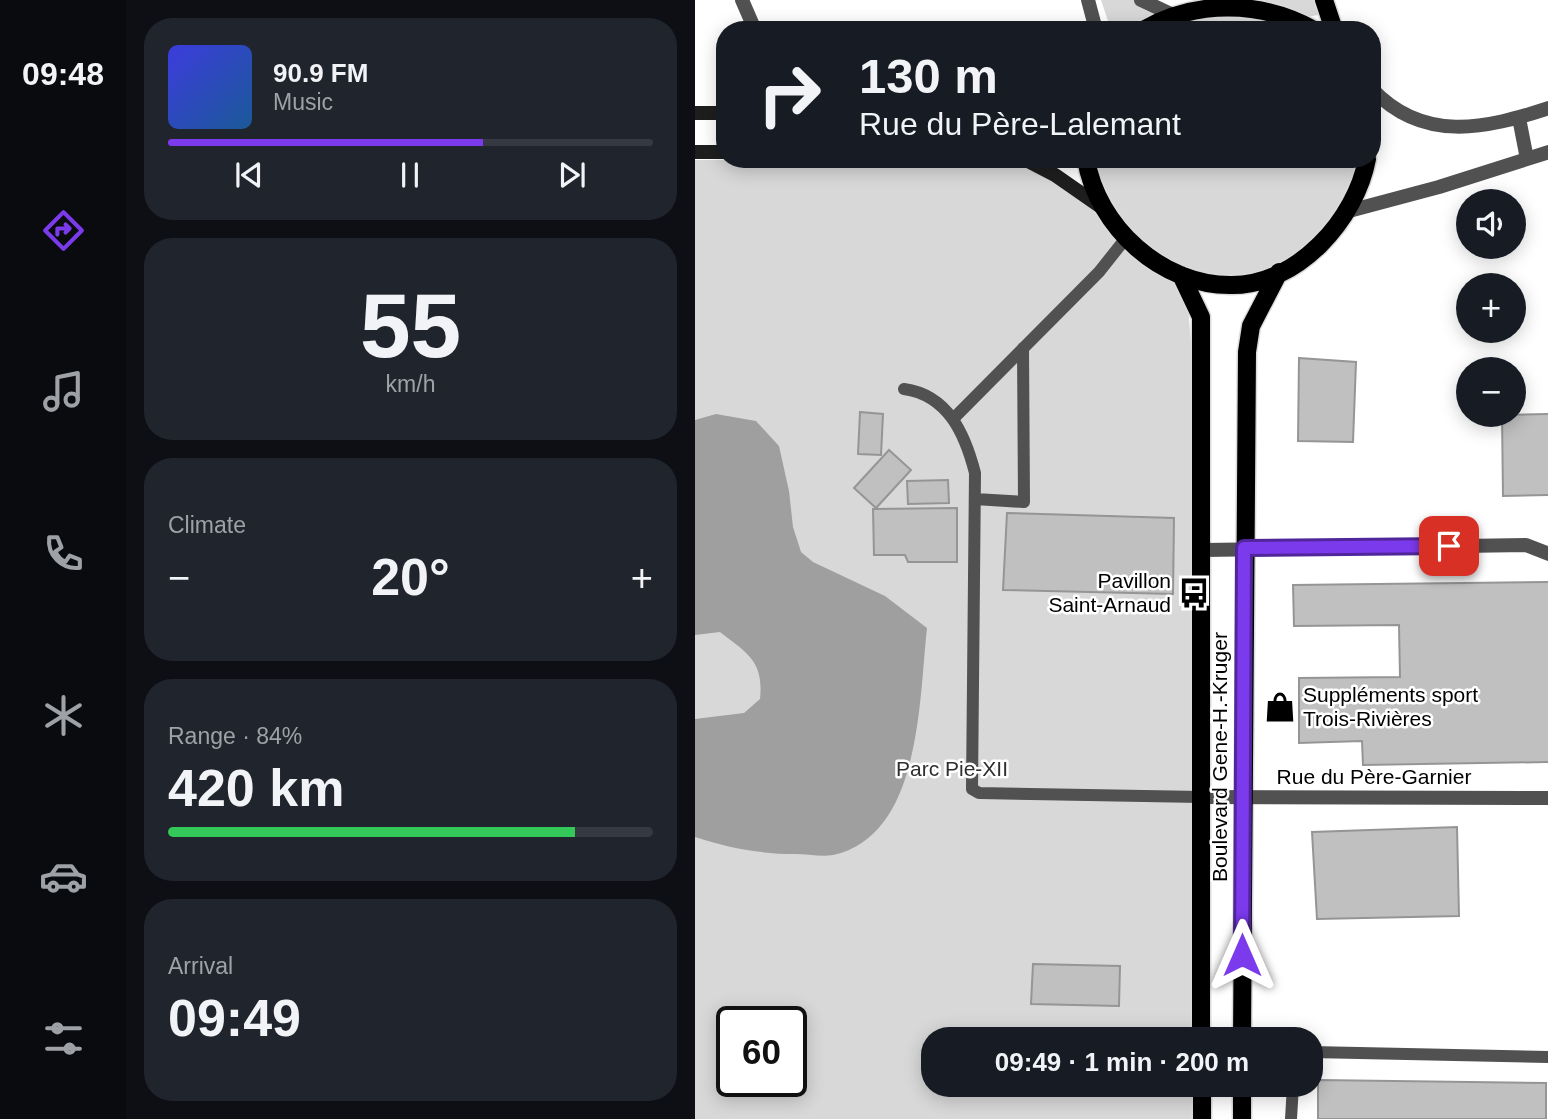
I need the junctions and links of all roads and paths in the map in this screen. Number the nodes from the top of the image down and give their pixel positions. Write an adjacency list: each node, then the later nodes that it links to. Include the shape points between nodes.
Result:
1 (742, 0): 7 (street)
2 (1088, 0): 8 (street)
3 (1141, 0): 6 (street)
4 (1324, 0): 11 (main road)
5 (1234, 1): 6 (main road, via 1199,4); 10 (main road)
6 (1170, 13): 9 (main road)
7 (752, 21)
8 (1094, 21)
9 (1157, 21)
10 (1300, 21)
11 (1331, 21)
12 (1381, 96): 16 (street, via 1402,111 1447,128)
13 (1548, 108): 16 (street)
14 (695, 113): 15 (main road)
15 (716, 113)
16 (1519, 118): 20 (street)
17 (695, 152): 18 (main road)
18 (716, 152)
19 (1548, 152): 20 (street)
20 (1527, 159): 25 (street)
21 (1042, 168): 24 (main road)
22 (1089, 168): 24 (main road)
23 (1365, 168): 25 (main road)
24 (1101, 207): 26 (main road)
25 (1349, 211): 27 (main road, via 1309,255)
26 (1127, 238): 28 (main road); 29 (lane)
27 (1279, 272): 28 (main road, via 1234,285 1208,284); 33 (main road, Boulevard Gene-H.-Kruger, via 1250,326)
28 (1181, 275): 34 (main road, Boulevard Gene-H.-Kruger, via 1201,317)
29 (1023, 348): 31 (lane); 32 (lane, via 1024,502)
30 (904, 389): 31 (lane, via 934,399)
31 (954, 418): 32 (lane, via 975,473)
32 (975, 499): 36 (lane, via 972,789 979,793)
33 (1244, 548): 34 (street); 35 (street, via 1526,545); 37 (main road, Boulevard Gene-H.-Kruger)
34 (1204, 550): 36 (main road, Boulevard Gene-H.-Kruger)
35 (1548, 554)
36 (1201, 797): 37 (street, Rue du Père-Garnier); 39 (main road, Boulevard Gene-H.-Kruger)
37 (1243, 798): 38 (street, Rue du Père-Garnier); 40 (main road, Boulevard Gene-H.-Kruger)
38 (1548, 798)
39 (1201, 1027)
40 (1242, 1027)
41 (1323, 1052): 42 (lane)
42 (1548, 1057)
43 (1202, 1097): 46 (main road)
44 (1242, 1097): 47 (main road)
45 (1292, 1097): 48 (lane)
46 (1202, 1119)
47 (1242, 1119)
48 (1291, 1119)

